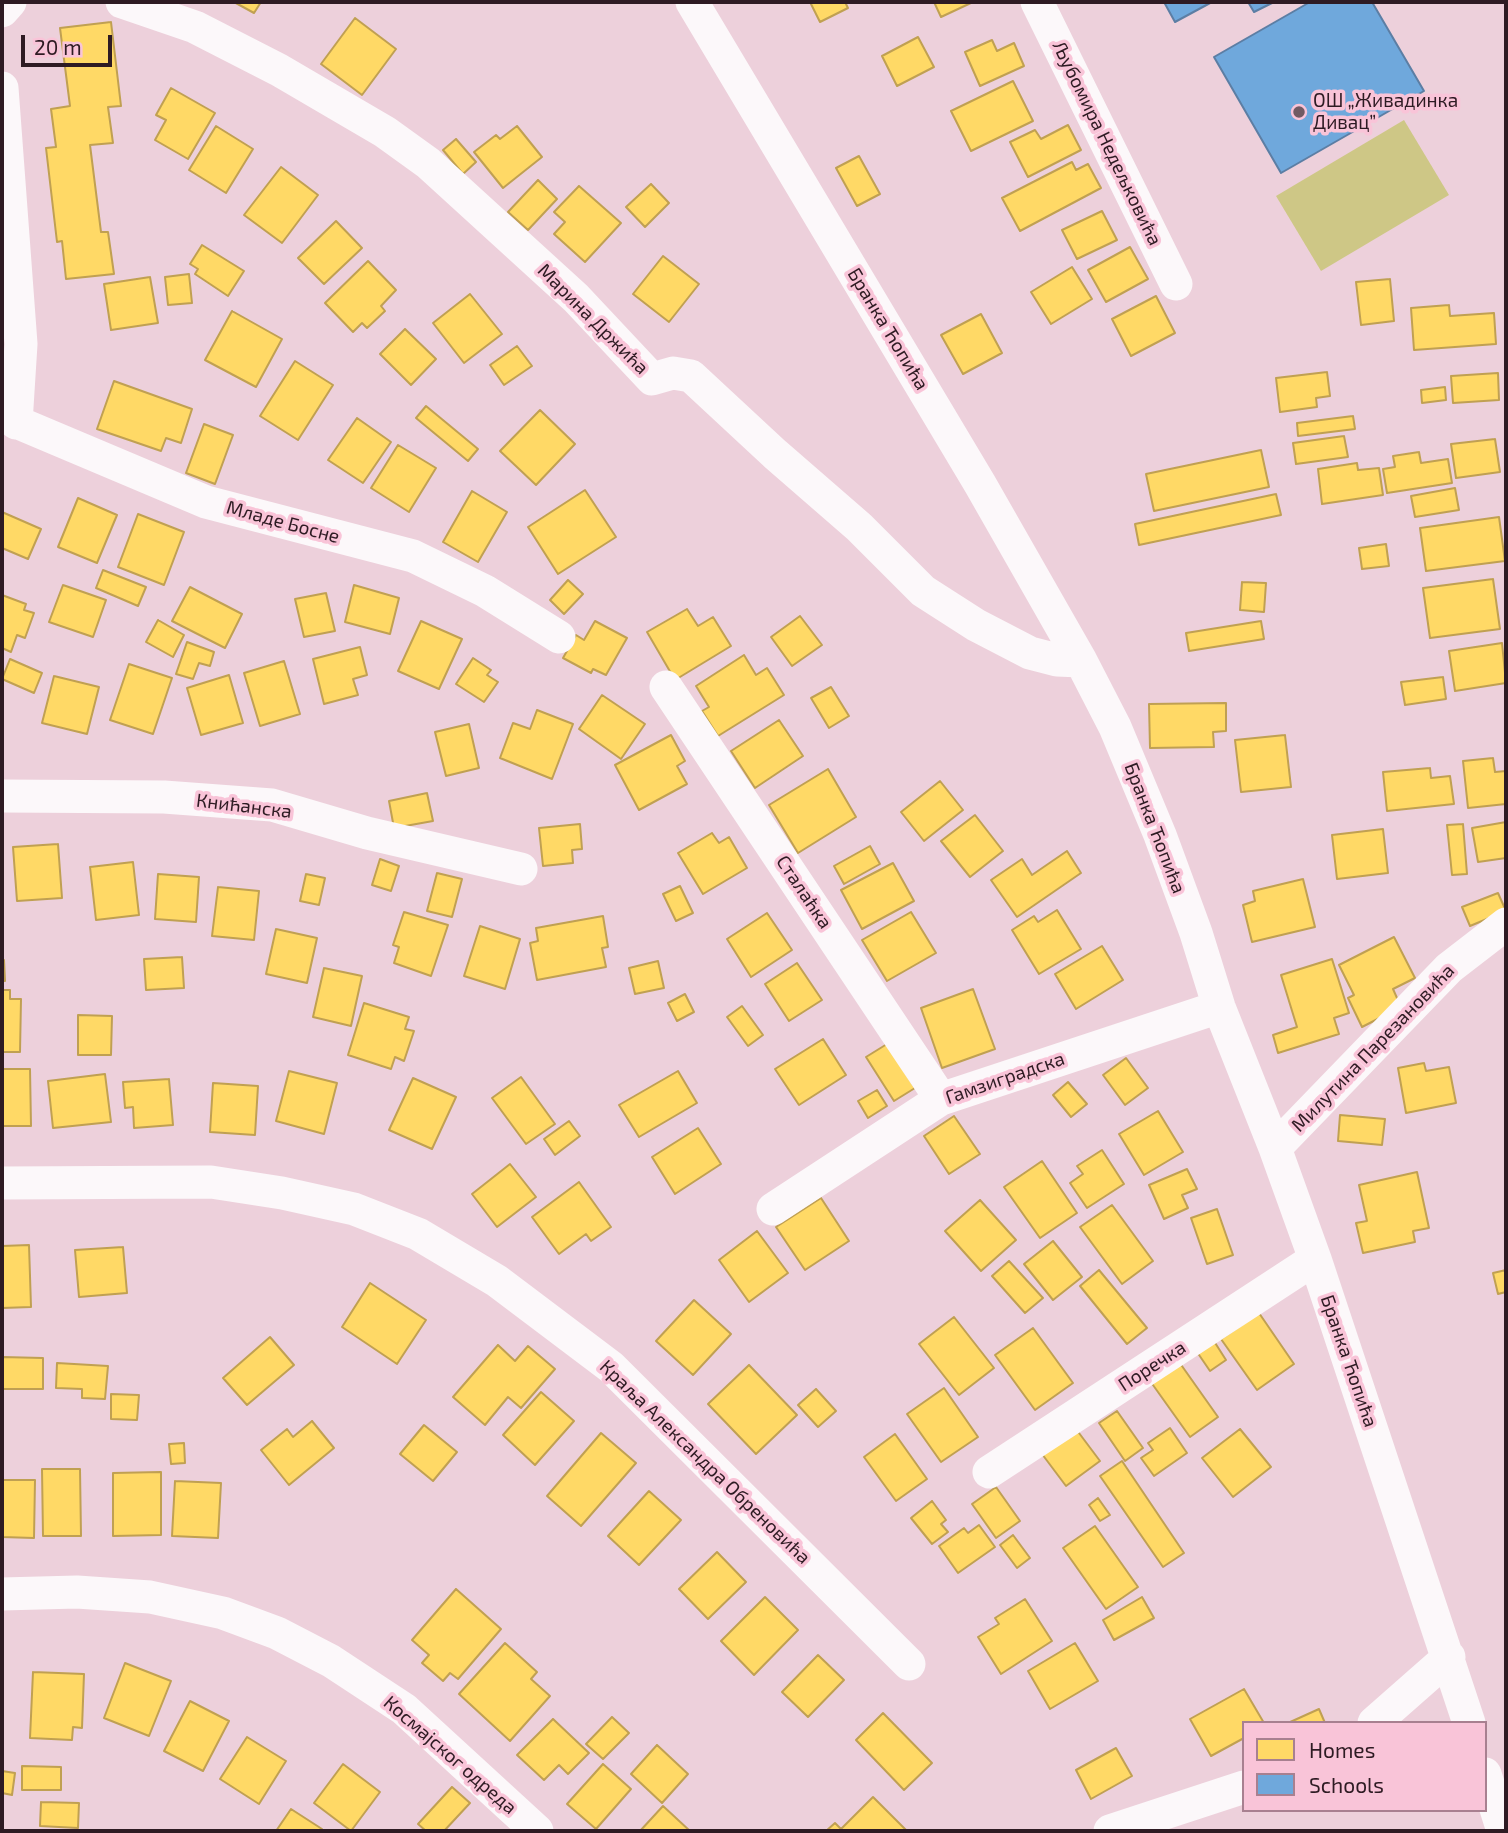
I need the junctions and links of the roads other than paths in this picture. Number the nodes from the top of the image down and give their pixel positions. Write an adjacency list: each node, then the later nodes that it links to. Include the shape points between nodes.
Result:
1 (10, 2): 5 (street)
2 (122, 2): 10 (street, Марина Држића, via 195,27 385,132 428,163 576,298 652,379 673,373 691,376 923,591 1030,653)
3 (692, 2): 10 (street, Бранка Ћопића)
4 (1037, 2): 7 (street, Љубомира Недељковића)
5 (2, 11)
6 (2, 88): 8 (street, via 21,344)
7 (1176, 284)
8 (9, 420): 9 (street, Младе Босне, via 206,502 413,556 485,591)
9 (559, 637)
10 (1081, 661): 15 (street, Бранка Ћопића, via 1115,727 1160,835)
11 (666, 687): 16 (street, Сталаћка)
12 (2, 796): 13 (street, Книћанска, via 164,797 272,805)
13 (521, 869)
14 (1506, 924): 17 (street, Милутина Парезановића, via 1449,968)
15 (1219, 1007): 16 (street, Гамзиградска); 17 (street, Бранка Ћопића)
16 (941, 1099): 19 (street, Гамзиградска)
17 (1275, 1149): 20 (street, Бранка Ћопића)
18 (2, 1183): 24 (street, Краља Александра Обреновића, via 211,1182 354,1209 418,1234 497,1281 611,1367)
19 (773, 1209)
20 (1315, 1259): 21 (street, Поречка); 23 (street, Бранка Ћопића)
21 (989, 1472)
22 (2, 1594): 29 (street, Космајског одреда, via 77,1592 150,1597 223,1613 277,1633 331,1661 404,1709)
23 (1448, 1657): 25 (street); 26 (street, Бранка Ћопића)
24 (909, 1664)
25 (1376, 1721)
26 (1468, 1721)
27 (1487, 1780): 31 (street)
28 (1242, 1788): 30 (street)
29 (537, 1831)
30 (1110, 1831)
31 (1503, 1831)

